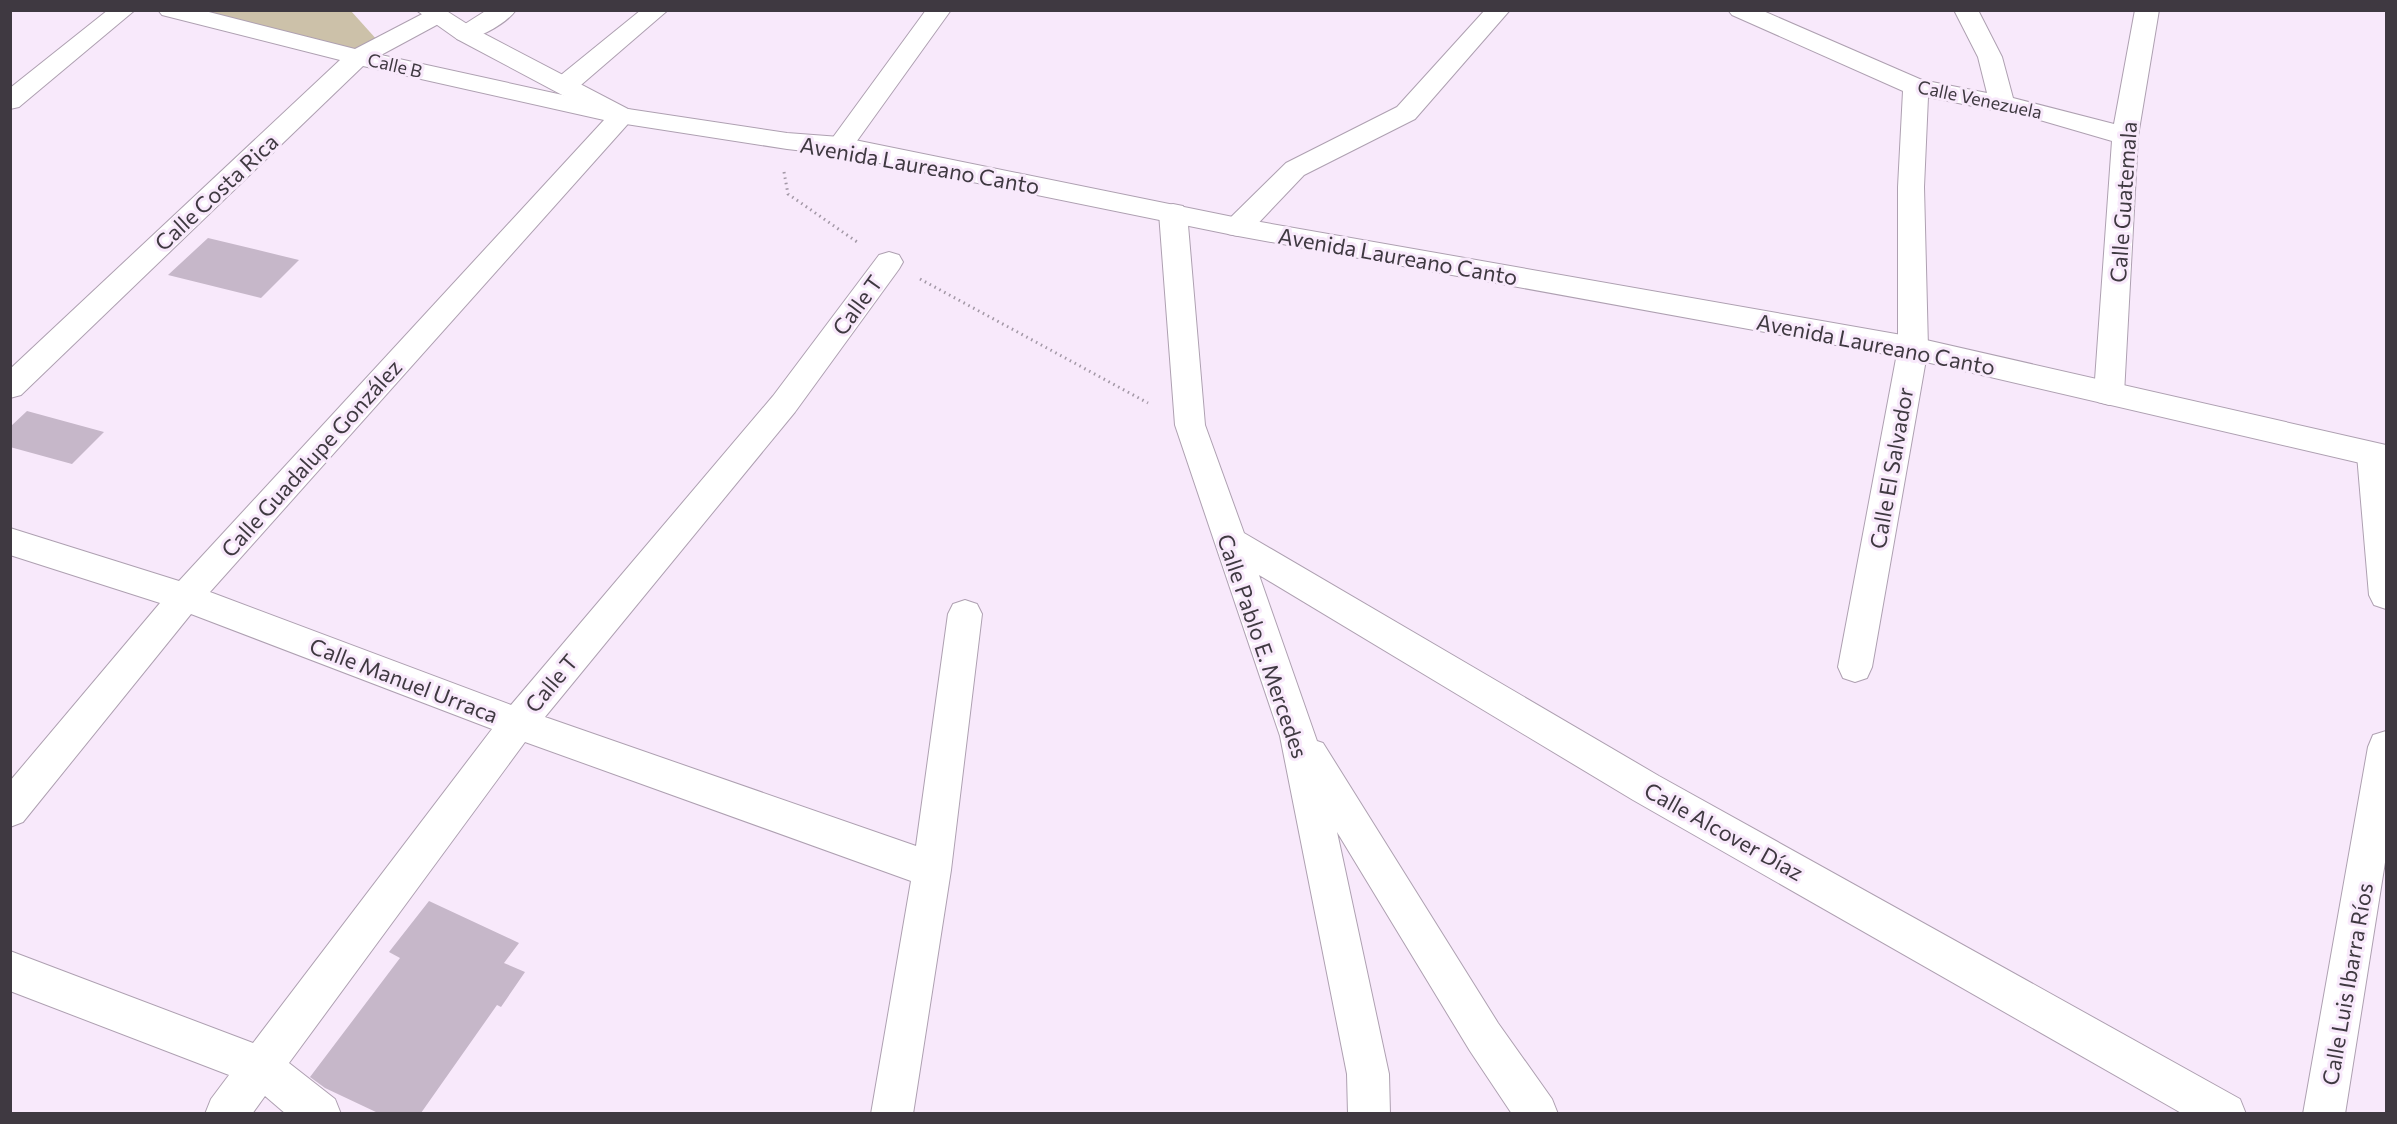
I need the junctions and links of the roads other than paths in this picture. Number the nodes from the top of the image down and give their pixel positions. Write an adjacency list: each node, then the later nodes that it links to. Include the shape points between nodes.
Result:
1 (123, 10): 15 (street)
2 (170, 10): 12 (street, Calle B)
3 (504, 10): 11 (street)
4 (656, 10): 13 (street)
5 (939, 10): 19 (street)
6 (1740, 10): 14 (street, Calle Venezuela)
7 (1966, 10): 16 (street, via 1990,57)
8 (2147, 10): 18 (street, Calle Guatemala)
9 (1491, 12): 21 (street, via 1406,113 1295,170)
10 (432, 14): 11 (street, Avenida Laureano Canto); 12 (street, Calle Costa Rica)
11 (466, 33): 13 (street, Avenida Laureano Canto)
12 (358, 57): 17 (street, Calle B); 24 (street, Calle Costa Rica)
13 (565, 85): 17 (street, Avenida Laureano Canto)
14 (1916, 87): 16 (street, Calle Venezuela); 23 (street, Calle El Salvador, via 1911,187)
15 (10, 101)
16 (2002, 102): 18 (street, Calle Venezuela)
17 (622, 116): 19 (street, Avenida Laureano Canto); 30 (street, Calle Guadalupe González)
18 (2125, 136): 25 (street, Calle Guatemala)
19 (840, 146): 20 (street, Avenida Laureano Canto)
20 (1173, 213): 21 (street, Avenida Laureano Canto); 27 (street, Calle Pablo E. Mercedes, via 1190,425)
21 (1238, 227): 23 (street, Avenida Laureano Canto)
22 (889, 262): 33 (street, Calle T, via 784,404)
23 (1913, 348): 25 (street, Avenida Laureano Canto); 32 (street, Calle El Salvador)
24 (10, 387)
25 (2109, 394): 26 (street, Avenida Laureano Canto)
26 (2380, 456): 29 (street)
27 (1228, 540): 34 (street, Calle Pablo E. Mercedes); 45 (street, Calle Alcover Díaz, via 1646,788)
28 (10, 541): 30 (street, Calle Manuel Urraca)
29 (2386, 595)
30 (185, 597): 33 (street, Calle Manuel Urraca); 36 (street, Calle Guadalupe González)
31 (965, 614): 37 (street)
32 (1854, 667)
33 (518, 723): 37 (street, Calle Manuel Urraca); 39 (street, Calle T)
34 (1298, 736): 43 (street, Calle Pablo E. Mercedes, via 1368,1074); 44 (street, via 1484,1037)
35 (2386, 747): 46 (street, Calle Luis Ibarra Ríos)
36 (10, 810)
37 (932, 870): 42 (street)
38 (10, 971): 39 (street)
39 (261, 1067): 40 (street, Calle T); 41 (street)
40 (226, 1113)
41 (320, 1113)
42 (892, 1113)
43 (1369, 1113)
44 (1537, 1113)
45 (2225, 1113)
46 (2324, 1113)

